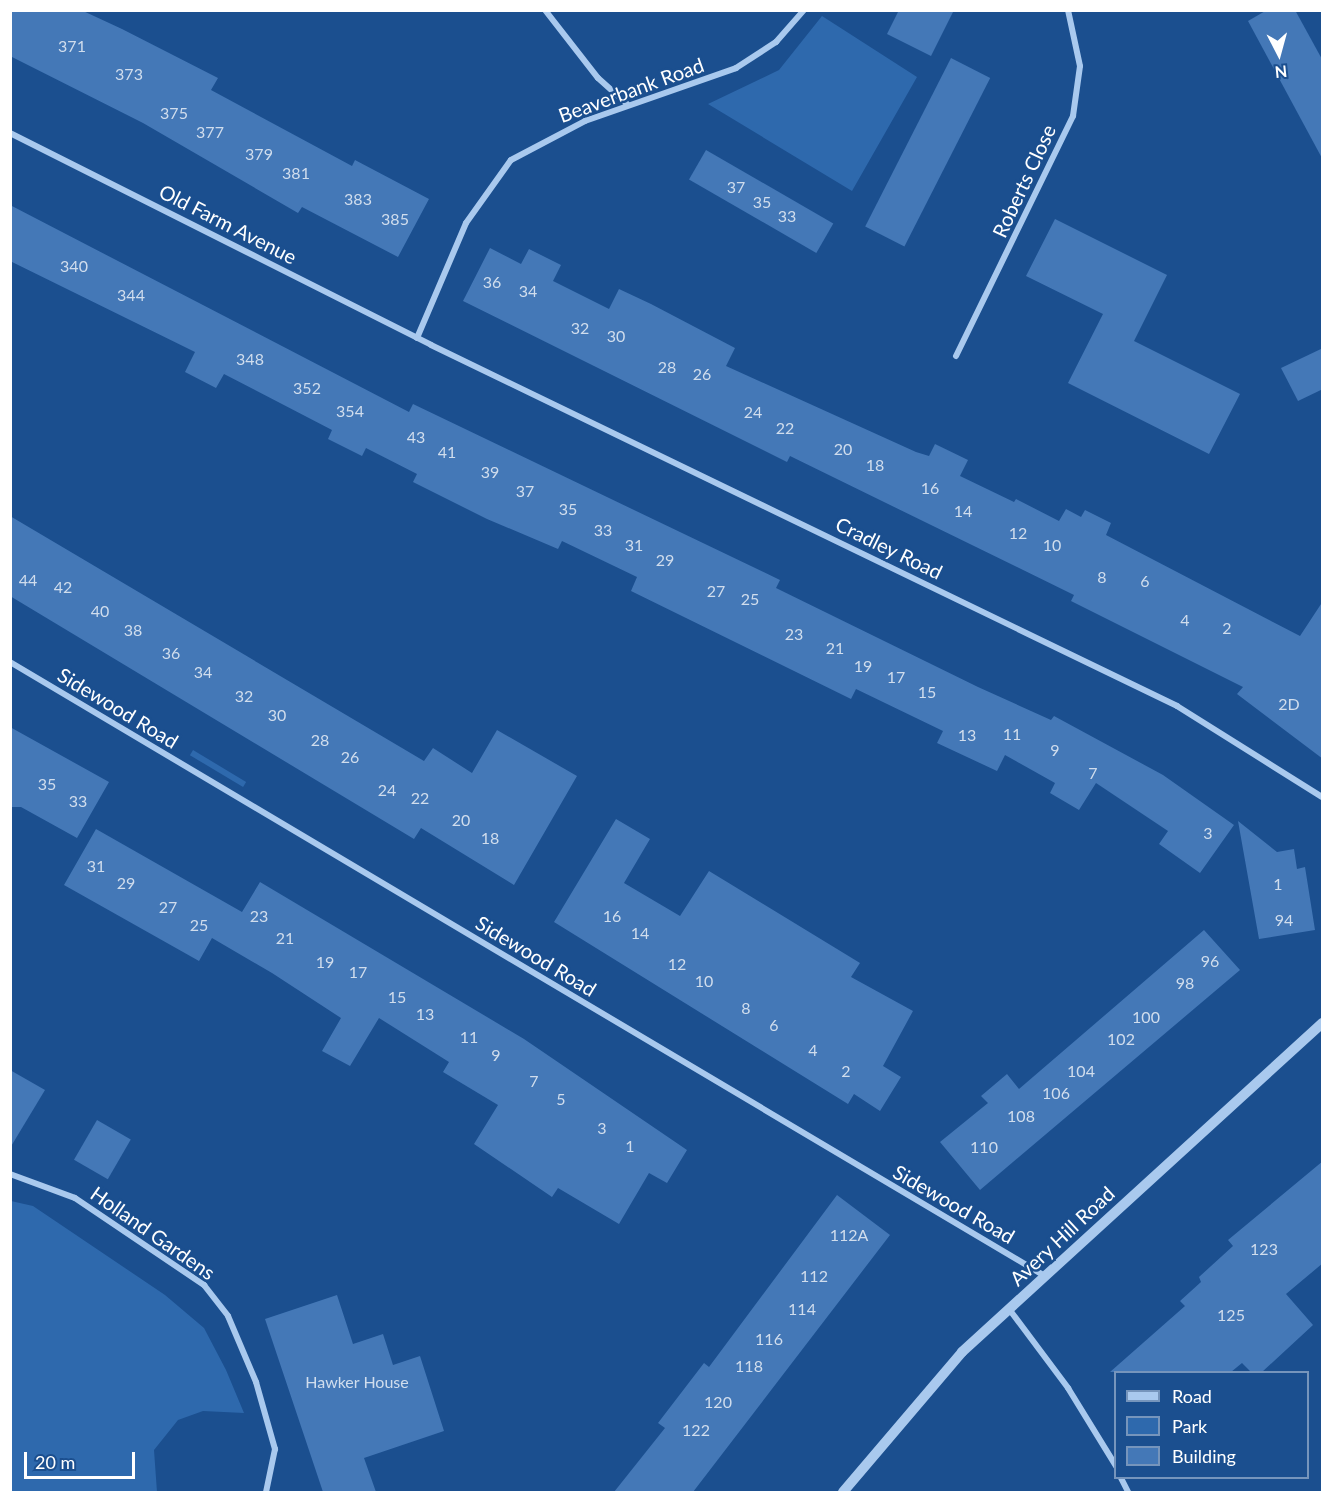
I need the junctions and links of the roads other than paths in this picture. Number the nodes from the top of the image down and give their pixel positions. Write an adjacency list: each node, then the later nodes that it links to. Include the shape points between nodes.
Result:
1 (545, 10): 4 (street)
2 (804, 10): 4 (street, Beaverbank Road, via 776,42 736,68)
3 (1068, 10): 8 (street, Roberts Close, via 1080,66 1073,116)
4 (627, 104): 6 (street, Beaverbank Road, via 511,160 466,223)
5 (10, 132): 6 (street, Old Farm Avenue)
6 (417, 338): 7 (street, Old Farm Avenue)
7 (431, 345): 10 (street, Cradley Road, via 1177,706)
8 (956, 356)
9 (10, 662): 13 (street, Sidewood Road)
10 (1323, 797)
11 (1323, 1023): 13 (street, Avery Hill Road)
12 (10, 1174): 16 (street, Holland Gardens, via 75,1198 204,1286 222,1309 256,1382 275,1449)
13 (1045, 1276): 14 (street, Avery Hill Road)
14 (1010, 1309): 15 (street, via 1068,1388); 17 (street, Avery Hill Road, via 941,1376)
15 (1114, 1463)
16 (266, 1492)
17 (843, 1492)

